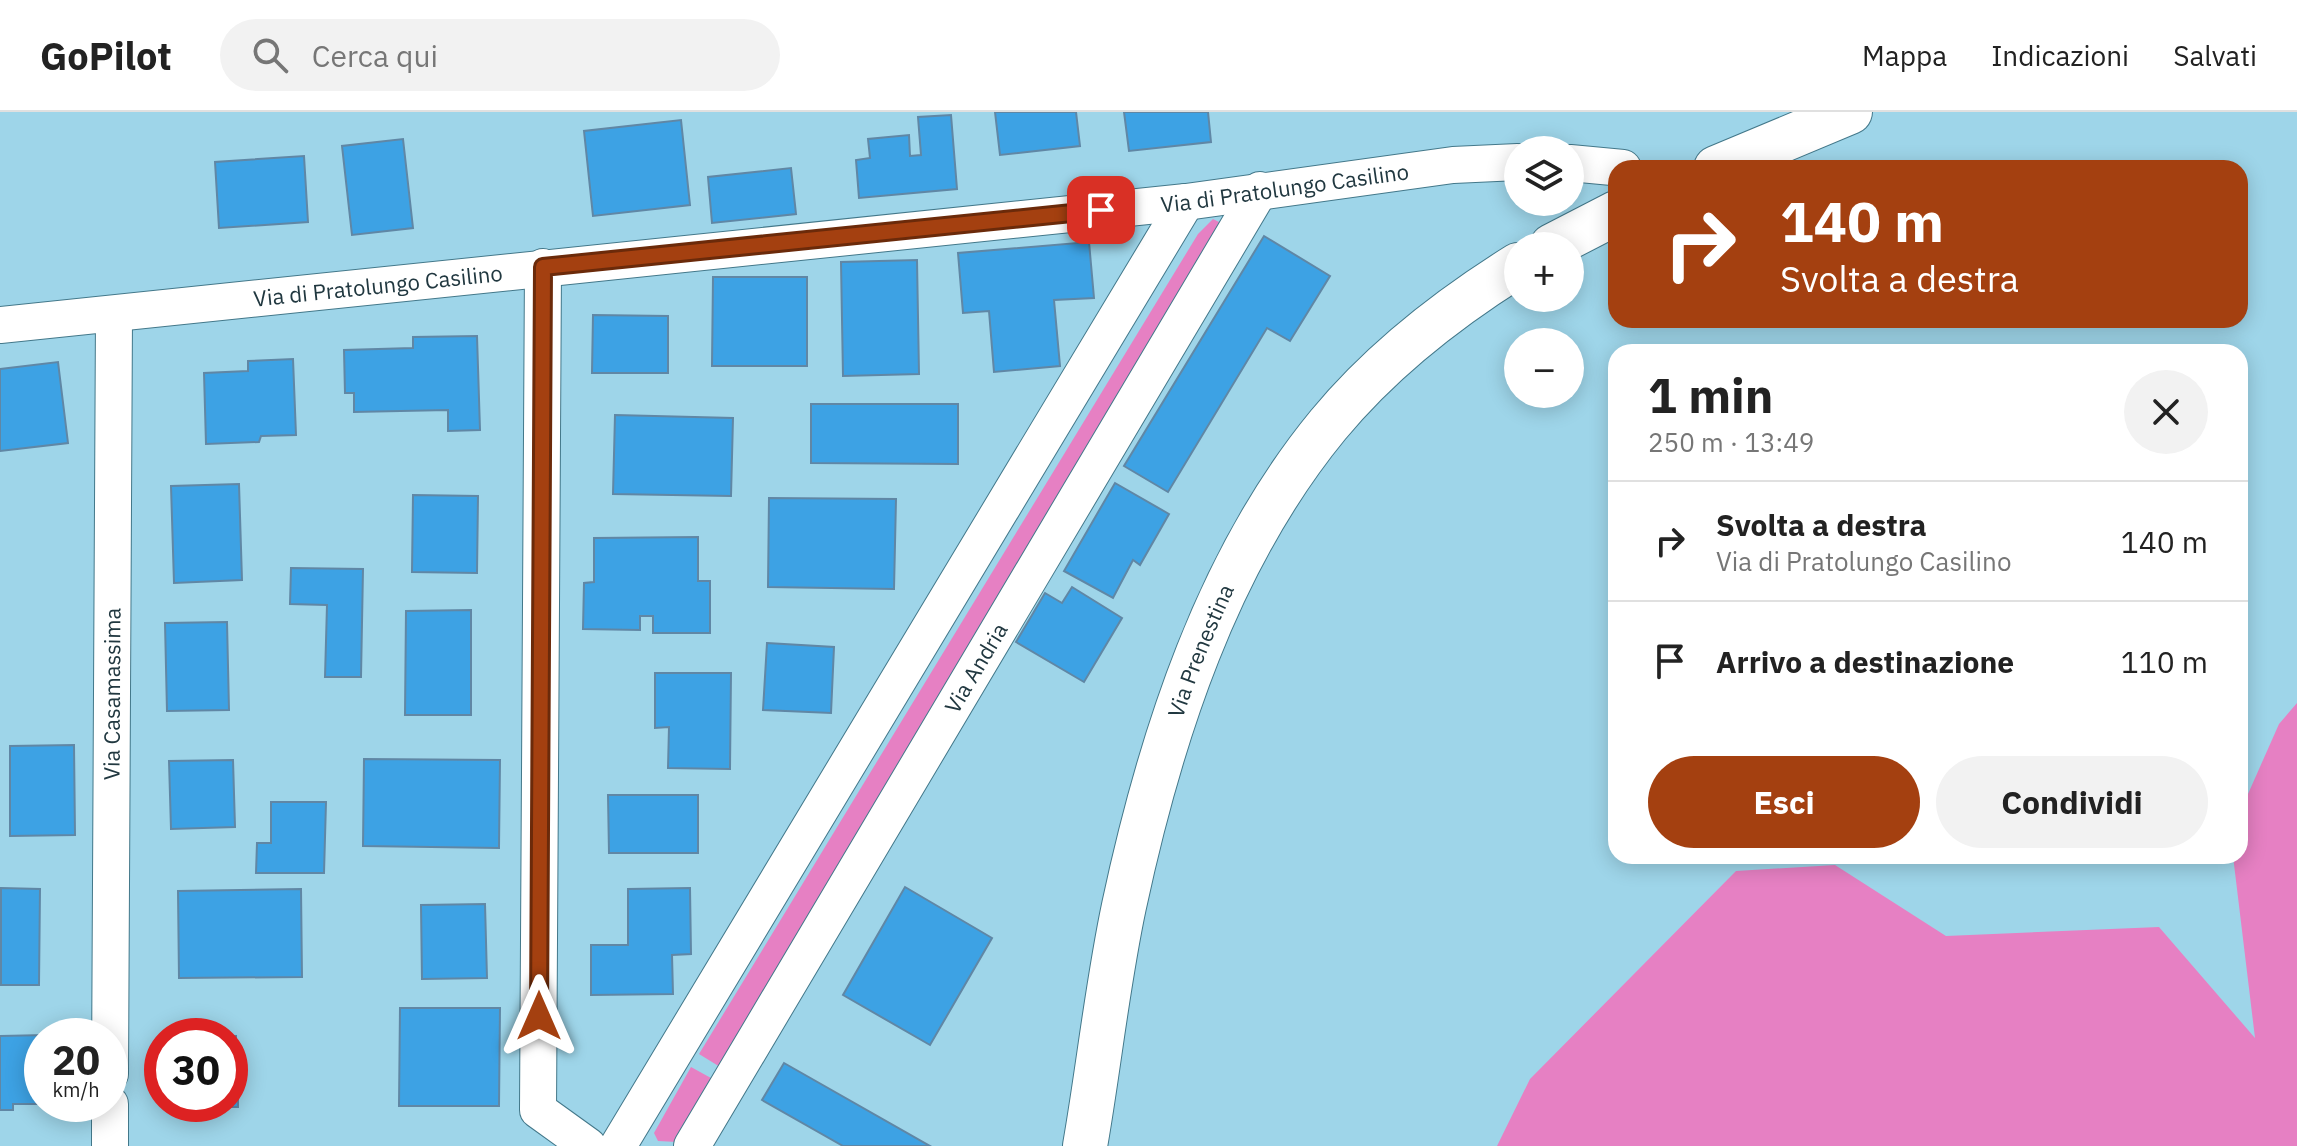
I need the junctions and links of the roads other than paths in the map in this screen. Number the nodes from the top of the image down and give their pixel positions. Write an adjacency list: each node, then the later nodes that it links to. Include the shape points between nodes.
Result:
1 (1850, 112): 2 (main road)
2 (1735, 160)
3 (1504, 163): 6 (street, Via di Pratolungo Casilino)
4 (1584, 164): 5 (street)
5 (1608, 167)
6 (1260, 190): 7 (street, Via di Pratolungo Casilino); 19 (street, Via Andria)
7 (1186, 202): 10 (street, Via di Pratolungo Casilino); 18 (street)
8 (1608, 217): 9 (main road)
9 (1579, 232)
10 (543, 267): 12 (street, Via di Pratolungo Casilino); 17 (street, via 538,1110)
11 (1504, 275): 20 (main road, Via Prenestina, via 1417,338 1344,407 1282,489 1219,606 1171,728 1142,830 1121,923)
12 (114, 315): 13 (street, Via di Pratolungo Casilino); 14 (street, Via Casamassima)
13 (0, 325)
14 (110, 1018)
15 (110, 1122): 16 (street)
16 (110, 1146)
17 (588, 1146)
18 (618, 1146)
19 (692, 1146)
20 (1085, 1146)

